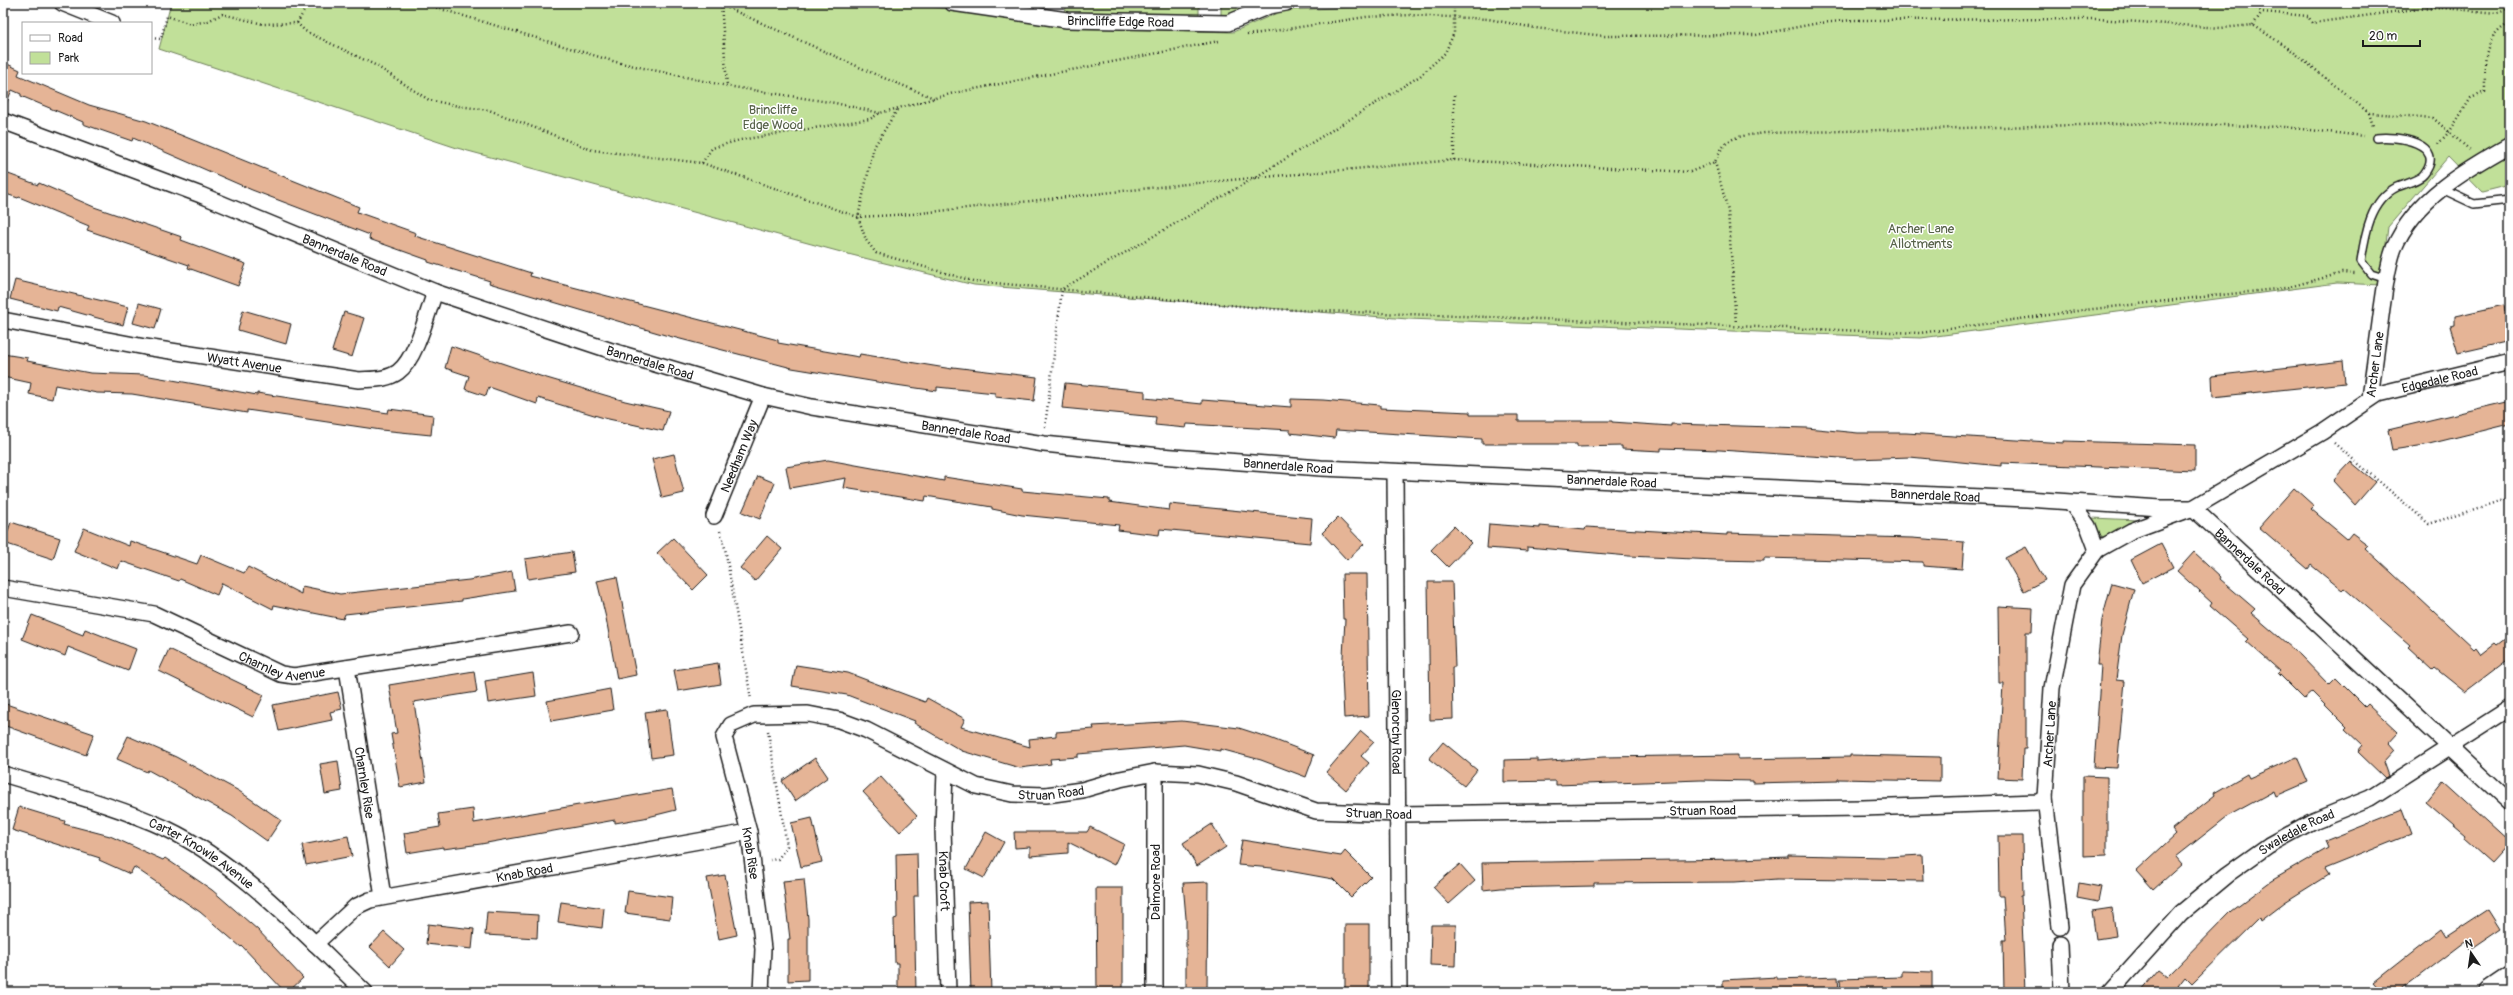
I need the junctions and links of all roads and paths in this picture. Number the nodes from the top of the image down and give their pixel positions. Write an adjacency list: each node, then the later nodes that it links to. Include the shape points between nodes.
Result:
1 (62, 3): 13 (street)
2 (305, 3): 14 (path, via 306,8)
3 (421, 3): 20 (path, via 616,62)
4 (717, 3): 8 (path)
5 (952, 3): 9 (street, Brincliffe Edge Road, via 1067,20 1228,23)
6 (1454, 3): 12 (path)
7 (2250, 3): 11 (path)
8 (721, 4): 20 (path); 22 (path)
9 (1276, 4)
10 (2510, 9): 11 (path, via 2497,13 2443,8 2312,23 2308,16)
11 (2262, 12): 16 (path)
12 (1455, 17): 16 (path, via 1488,19 1535,28 1605,36 1756,35 1819,23 1854,20 2098,19 2221,28); 17 (path, via 1366,17 1274,29); 34 (path, via 1454,33 1445,53 1420,76)
13 (110, 22)
14 (297, 23): 18 (path, via 263,24 222,14 208,21 191,24 167,16 161,39); 33 (path, via 305,31 374,65 429,100 489,110 592,150)
15 (2510, 23): 26 (path, via 2497,31 2485,53 2485,92 2471,98)
16 (2253, 26): 26 (path, via 2291,50 2369,113 2433,118)
17 (1243, 36)
18 (152, 38)
19 (1220, 41): 22 (path, via 1073,68)
20 (727, 86): 24 (path, via 835,103)
21 (1454, 95): 30 (path)
22 (934, 99): 23 (path)
23 (897, 109): 24 (path); 37 (path, via 874,148)
24 (880, 113): 33 (path, via 870,120 740,140 712,148)
25 (3, 121): 41 (street, Bannerdale Road, via 201,195)
26 (2450, 131): 29 (path); 31 (path)
27 (2376, 138): 29 (lane, via 2404,138 2422,145); 32 (path, via 2284,126 2157,123 1834,130 1764,133 1732,138 1721,146)
28 (2510, 145): 31 (street, Archer Lane)
29 (2428, 154): 38 (lane, via 2429,164 2424,176 2393,189 2375,208 2369,220 2361,261)
30 (1454, 160): 32 (path, via 1690,172); 34 (path)
31 (2482, 160): 35 (street, Archer Lane)
32 (1715, 162): 43 (path, via 1728,211)
33 (702, 163): 37 (path)
34 (1256, 177): 37 (path, via 912,214); 40 (path)
35 (2440, 188): 36 (lane, via 2474,204); 39 (street, Archer Lane, via 2394,248)
36 (2510, 200)
37 (858, 217): 40 (path, via 866,240 876,254 973,280)
38 (2371, 274): 39 (lane); 43 (path, via 2342,273 2285,288 2084,310 1920,333)
39 (2386, 279): 46 (street, Archer Lane)
40 (1062, 289): 43 (path, via 1271,309); 48 (path)
41 (435, 292): 42 (street, Wyatt Avenue, via 408,362 397,373 381,379 359,380 145,347); 45 (street, Bannerdale Road, via 612,351)
42 (3, 320)
43 (1736, 324)
44 (2510, 362): 46 (street, Edgedale Road, via 2387,390)
45 (763, 396): 48 (street, Bannerdale Road, via 812,407); 53 (street, Needham Way)
46 (2370, 398): 47 (street, Archer Lane)
47 (2322, 432): 50 (path, via 2429,524); 52 (street, Archer Lane)
48 (1044, 444): 49 (street, Bannerdale Road, via 1168,456)
49 (1395, 472): 51 (street, Bannerdale Road, via 1790,488); 68 (street, Glenorchy Road)
50 (2510, 498)
51 (2071, 503): 52 (street, Bannerdale Road); 54 (street, via 2088,526)
52 (2193, 508): 54 (street, Archer Lane, via 2131,531); 62 (street, Bannerdale Road)
53 (714, 516): 59 (path, via 725,548)
54 (2096, 550): 66 (street, Archer Lane, via 2072,585 2065,612 2052,688)
55 (3, 588): 57 (street, Charnley Avenue, via 154,614 280,674 294,676)
56 (571, 633): 57 (street, Charnley Avenue)
57 (347, 668): 71 (street, Charnley Rise)
58 (2510, 708): 62 (street, Swaledale Road)
59 (754, 715): 60 (street, Struan Road); 63 (street, Struan Road, via 808,714 839,720 866,730)
60 (738, 721): 69 (street, Knab Rise, via 727,731 725,744)
61 (767, 727): 70 (path, via 787,846 778,859)
62 (2451, 747): 67 (street, Bannerdale Road); 82 (street, Swaledale Road, via 2370,798 2269,845 2228,874 2181,913)
63 (945, 771): 64 (street, Struan Road, via 976,786 1012,794 1046,795 1082,790); 78 (street, Knab Croft, via 943,828)
64 (1155, 772): 68 (street, Struan Road, via 1198,774 1236,783 1316,811); 79 (street, Dalmore Road)
65 (3, 774): 73 (street, Carter Knowle Avenue, via 117,809 167,830 204,851 260,892)
66 (2045, 798): 68 (street, Struan Road, via 2038,802 1863,808); 72 (street, Archer Lane)
67 (2510, 803)
68 (1398, 814): 80 (street, Glenorchy Road)
69 (749, 832): 71 (street, Knab Road); 77 (street, Knab Rise, via 764,949)
70 (764, 861)
71 (383, 897): 73 (street, Knab Road, via 355,907)
72 (2060, 927)
73 (315, 944): 76 (street, Carter Knowle Avenue)
74 (2060, 944): 81 (street)
75 (2510, 977): 83 (street)
76 (365, 992)
77 (761, 992)
78 (948, 992)
79 (1155, 992)
80 (1399, 992)
81 (2062, 992)
82 (2110, 992)
83 (2488, 992)

